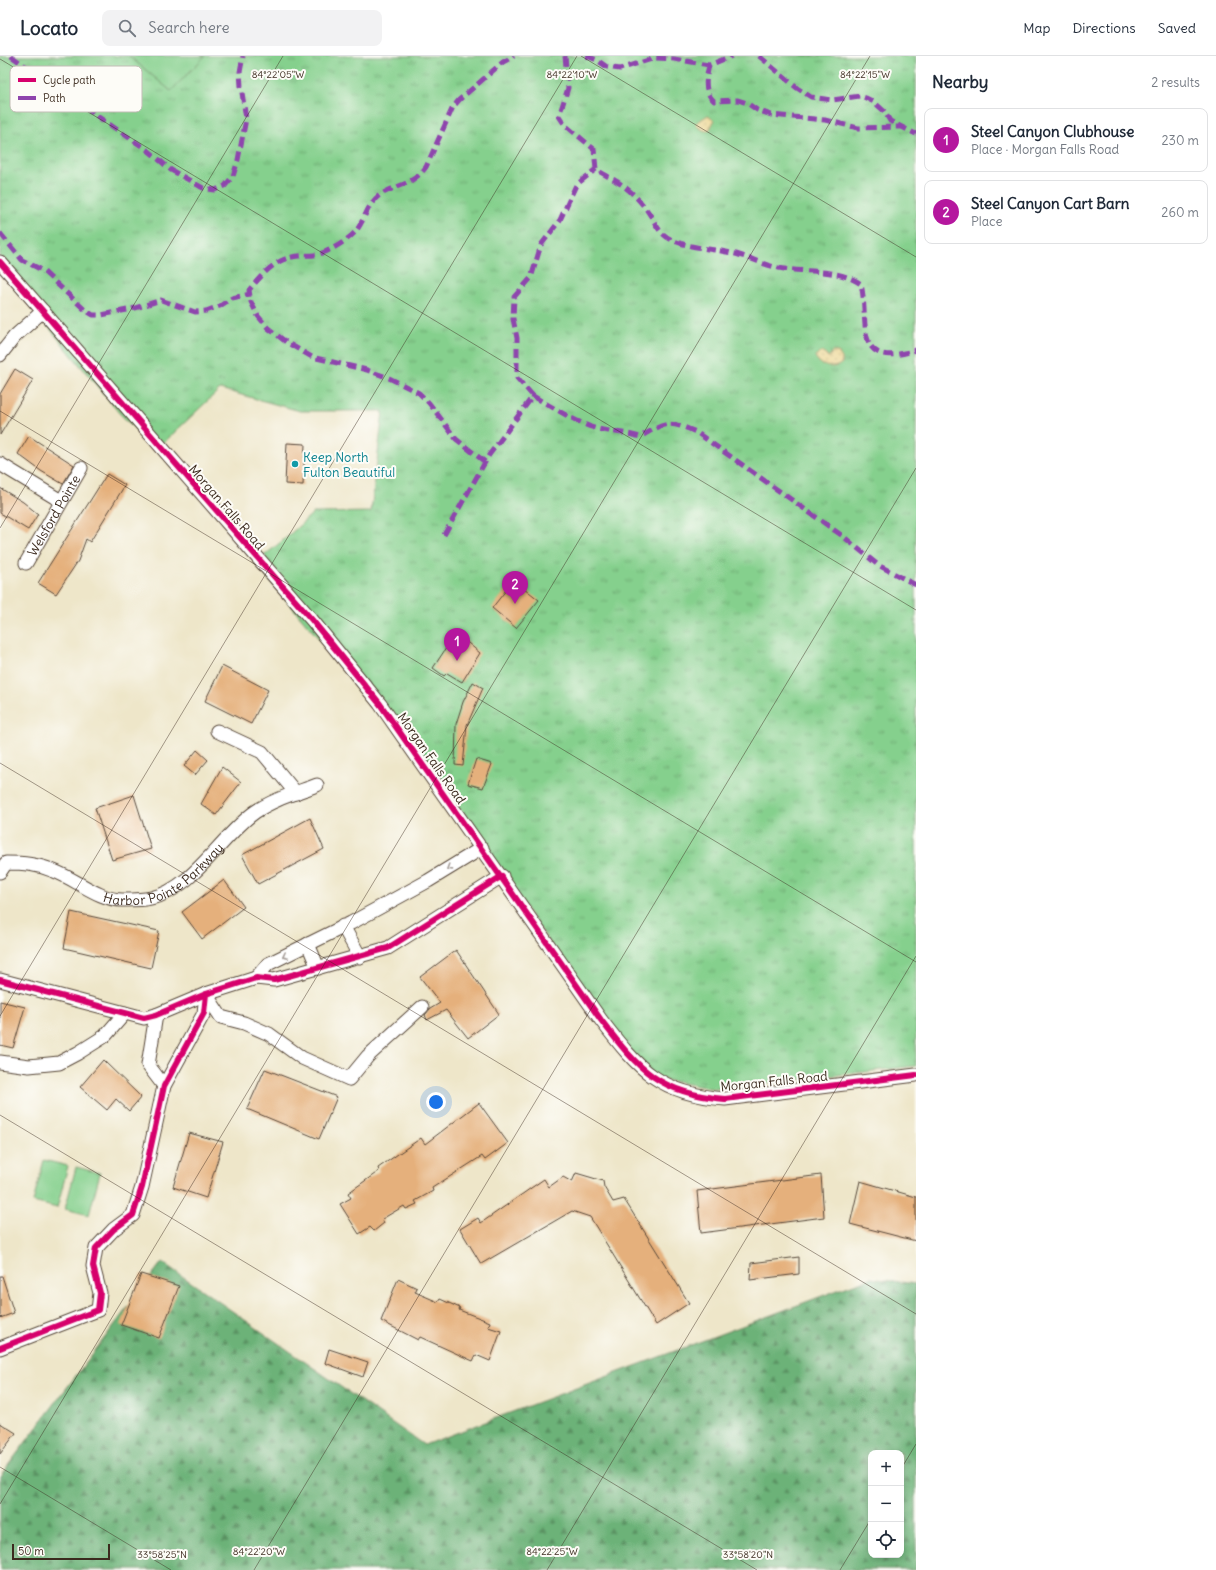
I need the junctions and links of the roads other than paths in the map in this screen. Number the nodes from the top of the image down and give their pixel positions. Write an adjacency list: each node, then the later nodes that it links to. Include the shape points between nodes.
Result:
1 (0, 262): 2 (street, Morgan Falls Road)
2 (43, 311): 3 (street, via 15,336); 11 (street, Morgan Falls Road, via 316,625 380,704)
3 (0, 355)
4 (0, 464): 6 (street)
5 (81, 468): 6 (street, Welsford Pointe)
6 (61, 502): 7 (street, Welsford Pointe)
7 (26, 563)
8 (217, 731): 10 (street, via 262,752)
9 (316, 785): 10 (street, Harbor Pointe Parkway)
10 (296, 793): 12 (street, Harbor Pointe Parkway, via 255,812 182,884 152,898 121,900 96,893 54,871 26,863 6,863)
11 (482, 848): 13 (street, Morgan Falls Road); 14 (street, one-way to 14, via 428,881)
12 (0, 872)
13 (502, 876): 16 (street, via 388,948); 25 (street, Morgan Falls Road, via 616,1040 637,1064 664,1085 705,1098 725,1099 766,1096)
14 (343, 926): 15 (street); 16 (street)
15 (308, 944): 17 (street); 18 (street, one-way to 18, via 268,964)
16 (360, 957): 17 (street)
17 (318, 968): 18 (street, via 274,980)
18 (256, 978): 20 (street)
19 (0, 980): 22 (street)
20 (206, 994): 21 (street, via 222,1017 269,1034 302,1058 349,1080 368,1056); 23 (street); 26 (street, via 204,1013)
21 (422, 1007)
22 (125, 1013): 23 (street, via 144,1018); 24 (street, via 105,1036 59,1063 29,1066)
23 (156, 1015): 26 (street, via 148,1065)
24 (0, 1062)
25 (916, 1075)
26 (164, 1086): 27 (street, via 142,1187 133,1215 114,1229 96,1248 93,1266 100,1293 98,1310)
27 (0, 1348)

